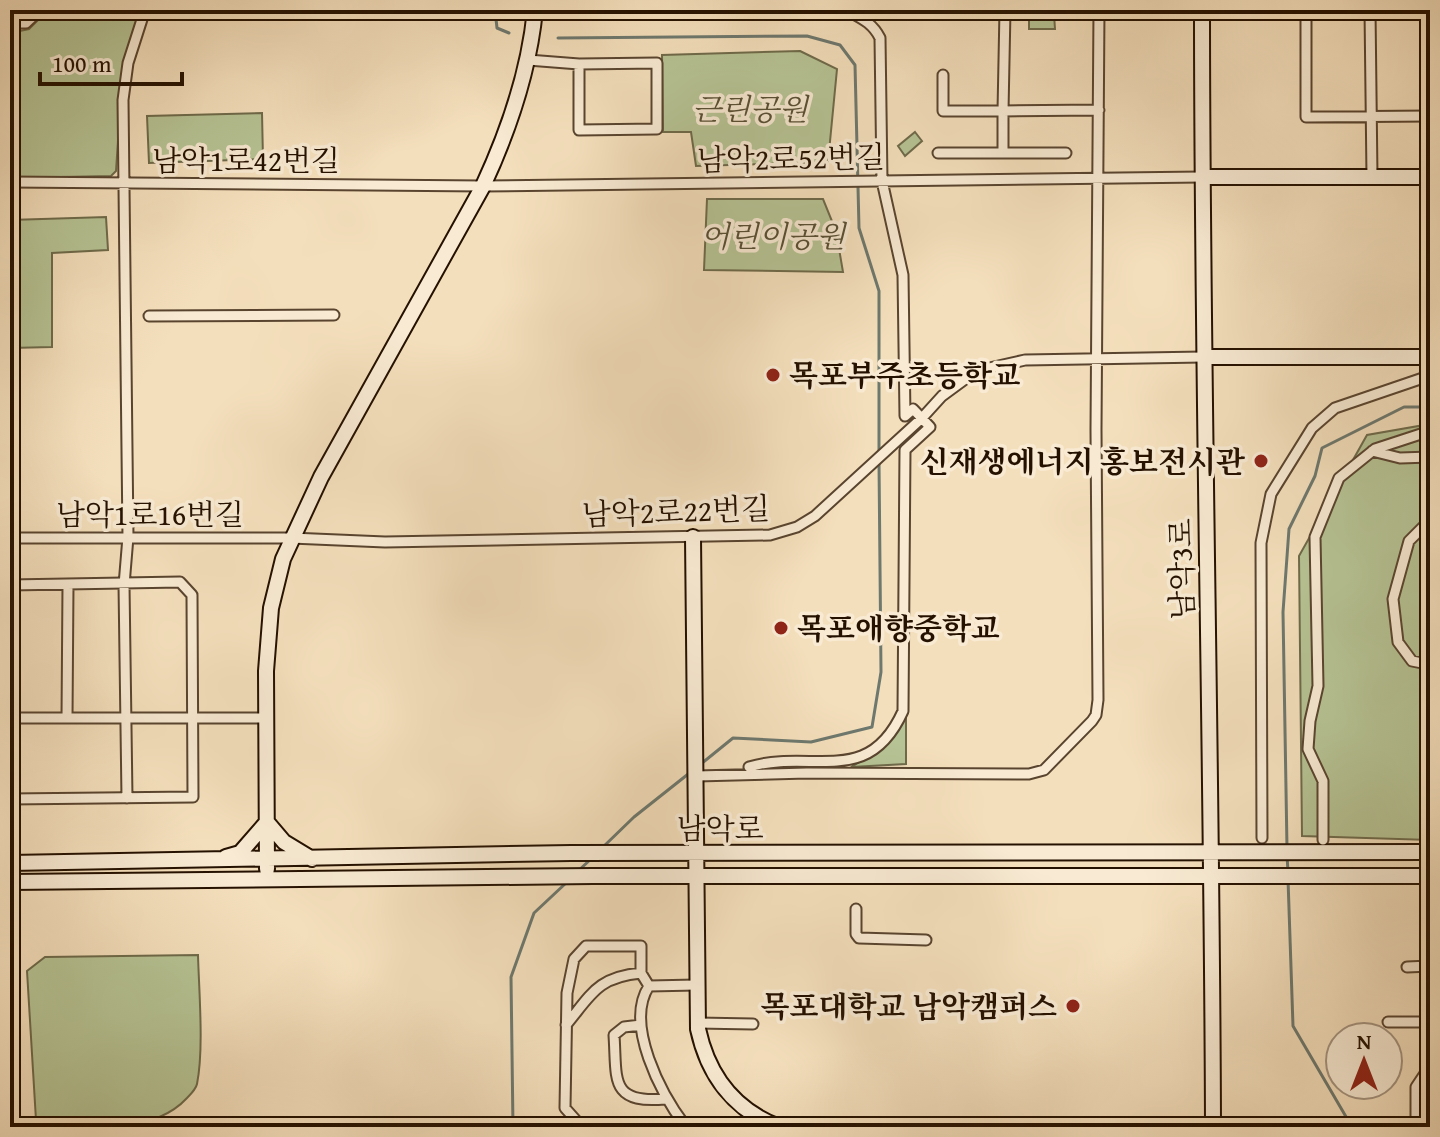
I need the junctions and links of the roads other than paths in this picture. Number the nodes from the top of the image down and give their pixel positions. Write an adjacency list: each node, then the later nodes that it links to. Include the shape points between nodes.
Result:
1 (26, 10): 14 (street)
2 (40, 10): 14 (street)
3 (145, 10): 31 (street, via 125,74)
4 (535, 10): 15 (street)
5 (556, 10): 29 (street, via 850,12 880,38)
6 (1099, 10): 18 (street)
7 (1202, 10): 25 (street, 남악3로)
8 (1306, 10): 20 (street, via 1306,117)
9 (1370, 10): 20 (street)
10 (1005, 12): 11 (street); 12 (street); 19 (street)
11 (888, 13)
12 (1086, 14)
13 (10, 23): 14 (street)
14 (26, 23)
15 (528, 60): 16 (street); 32 (street)
16 (579, 64): 16 (street, via 657,63 657,129 579,130)
17 (943, 75): 19 (street, via 943,111)
18 (1099, 110): 19 (street); 28 (street)
19 (1003, 111): 23 (street)
20 (1371, 116): 21 (street); 26 (street)
21 (1430, 116)
22 (938, 153): 23 (street)
23 (1003, 153): 24 (street)
24 (1066, 153)
25 (1202, 177): 26 (street); 28 (street, 남악2로52번길); 35 (street, 남악3로)
26 (1372, 177): 27 (street)
27 (1430, 177)
28 (1100, 178): 29 (street, 남악2로52번길); 37 (street)
29 (882, 181): 32 (street, 남악2로52번길); 39 (street, via 903,275 905,416 913,409)
30 (10, 182): 31 (street, 남악1로42번길)
31 (124, 183): 32 (street, 남악1로42번길); 44 (street)
32 (483, 186): 47 (street)
33 (334, 315): 34 (street)
34 (149, 316)
35 (1203, 357): 36 (street); 37 (street, 남악2로22번길); 64 (street, 남악3로)
36 (1430, 357)
37 (1097, 358): 39 (street, 남악2로22번길, via 1025,360 976,371); 58 (street, via 1098,700 1092,721 1044,770 1029,774)
38 (1430, 379): 62 (street, via 1335,408 1312,428 1271,494 1261,543)
39 (922, 418): 45 (street, 남악2로22번길, via 810,520 783,533); 57 (street, via 930,427 905,450 905,676 897,726 872,752 847,761 770,761)
40 (1430, 431): 41 (street)
41 (1372, 451): 42 (street, via 1400,458); 63 (street, via 1339,478 1315,537 1318,686 1308,749 1323,781)
42 (1430, 457)
43 (1430, 520): 51 (street, via 1409,541 1393,599 1398,642 1412,661)
44 (128, 537): 46 (street, 남악1로16번길); 47 (street, 남악1로16번길); 50 (street)
45 (693, 537): 47 (street, 남악2로22번길, via 385,542); 58 (street)
46 (10, 538)
47 (291, 538): 56 (street, via 271,608)
48 (10, 585): 49 (street)
49 (68, 585): 50 (street); 53 (street)
50 (124, 585): 54 (street); 55 (street, via 180,582 192,595)
51 (1430, 659)
52 (10, 718): 53 (street)
53 (67, 718): 54 (street)
54 (124, 718): 55 (street); 59 (street)
55 (192, 718): 56 (street); 59 (street, via 193,797)
56 (266, 718): 61 (street)
57 (749, 767)
58 (697, 773): 66 (street)
59 (127, 798): 60 (street)
60 (10, 799)
61 (267, 822): 67 (street, via 284,842); 68 (street); 69 (street, via 240,853)
62 (1262, 838)
63 (1323, 840)
64 (1212, 852): 65 (street, 남악로); 66 (street, 남악로); 72 (street, 남악3로)
65 (1430, 852)
66 (696, 854): 67 (street, 남악로); 71 (street)
67 (312, 859): 68 (street, 남악로)
68 (267, 860): 69 (street, 남악로); 74 (street)
69 (214, 861): 70 (street, 남악로)
70 (10, 863)
71 (695, 876): 72 (street, 남악로); 74 (street, 남악로); 81 (street)
72 (1212, 876): 73 (street, 남악로); 94 (street, 남악3로)
73 (1430, 876)
74 (268, 880): 75 (street, 남악로)
75 (10, 882)
76 (856, 909): 77 (street, via 859,938)
77 (926, 940)
78 (1430, 966): 79 (street)
79 (1407, 967)
80 (641, 973): 82 (street); 88 (street, via 607,980 588,995); 88 (street, via 641,946 586,946 574,959)
81 (696, 985): 82 (street); 85 (street)
82 (649, 986): 87 (street, via 641,999)
83 (1404, 1022): 84 (street)
84 (1430, 1022)
85 (698, 1023): 86 (street); 93 (street, via 706,1059 723,1088 750,1113)
86 (753, 1024)
87 (641, 1025): 90 (street); 90 (street, via 624,1027 614,1035 617,1082 626,1096)
88 (566, 1026): 91 (street, via 565,1108)
89 (1430, 1066): 95 (street, via 1416,1087)
90 (665, 1099): 92 (street)
91 (582, 1127)
92 (686, 1127)
93 (779, 1127)
94 (1213, 1127)
95 (1416, 1127)

